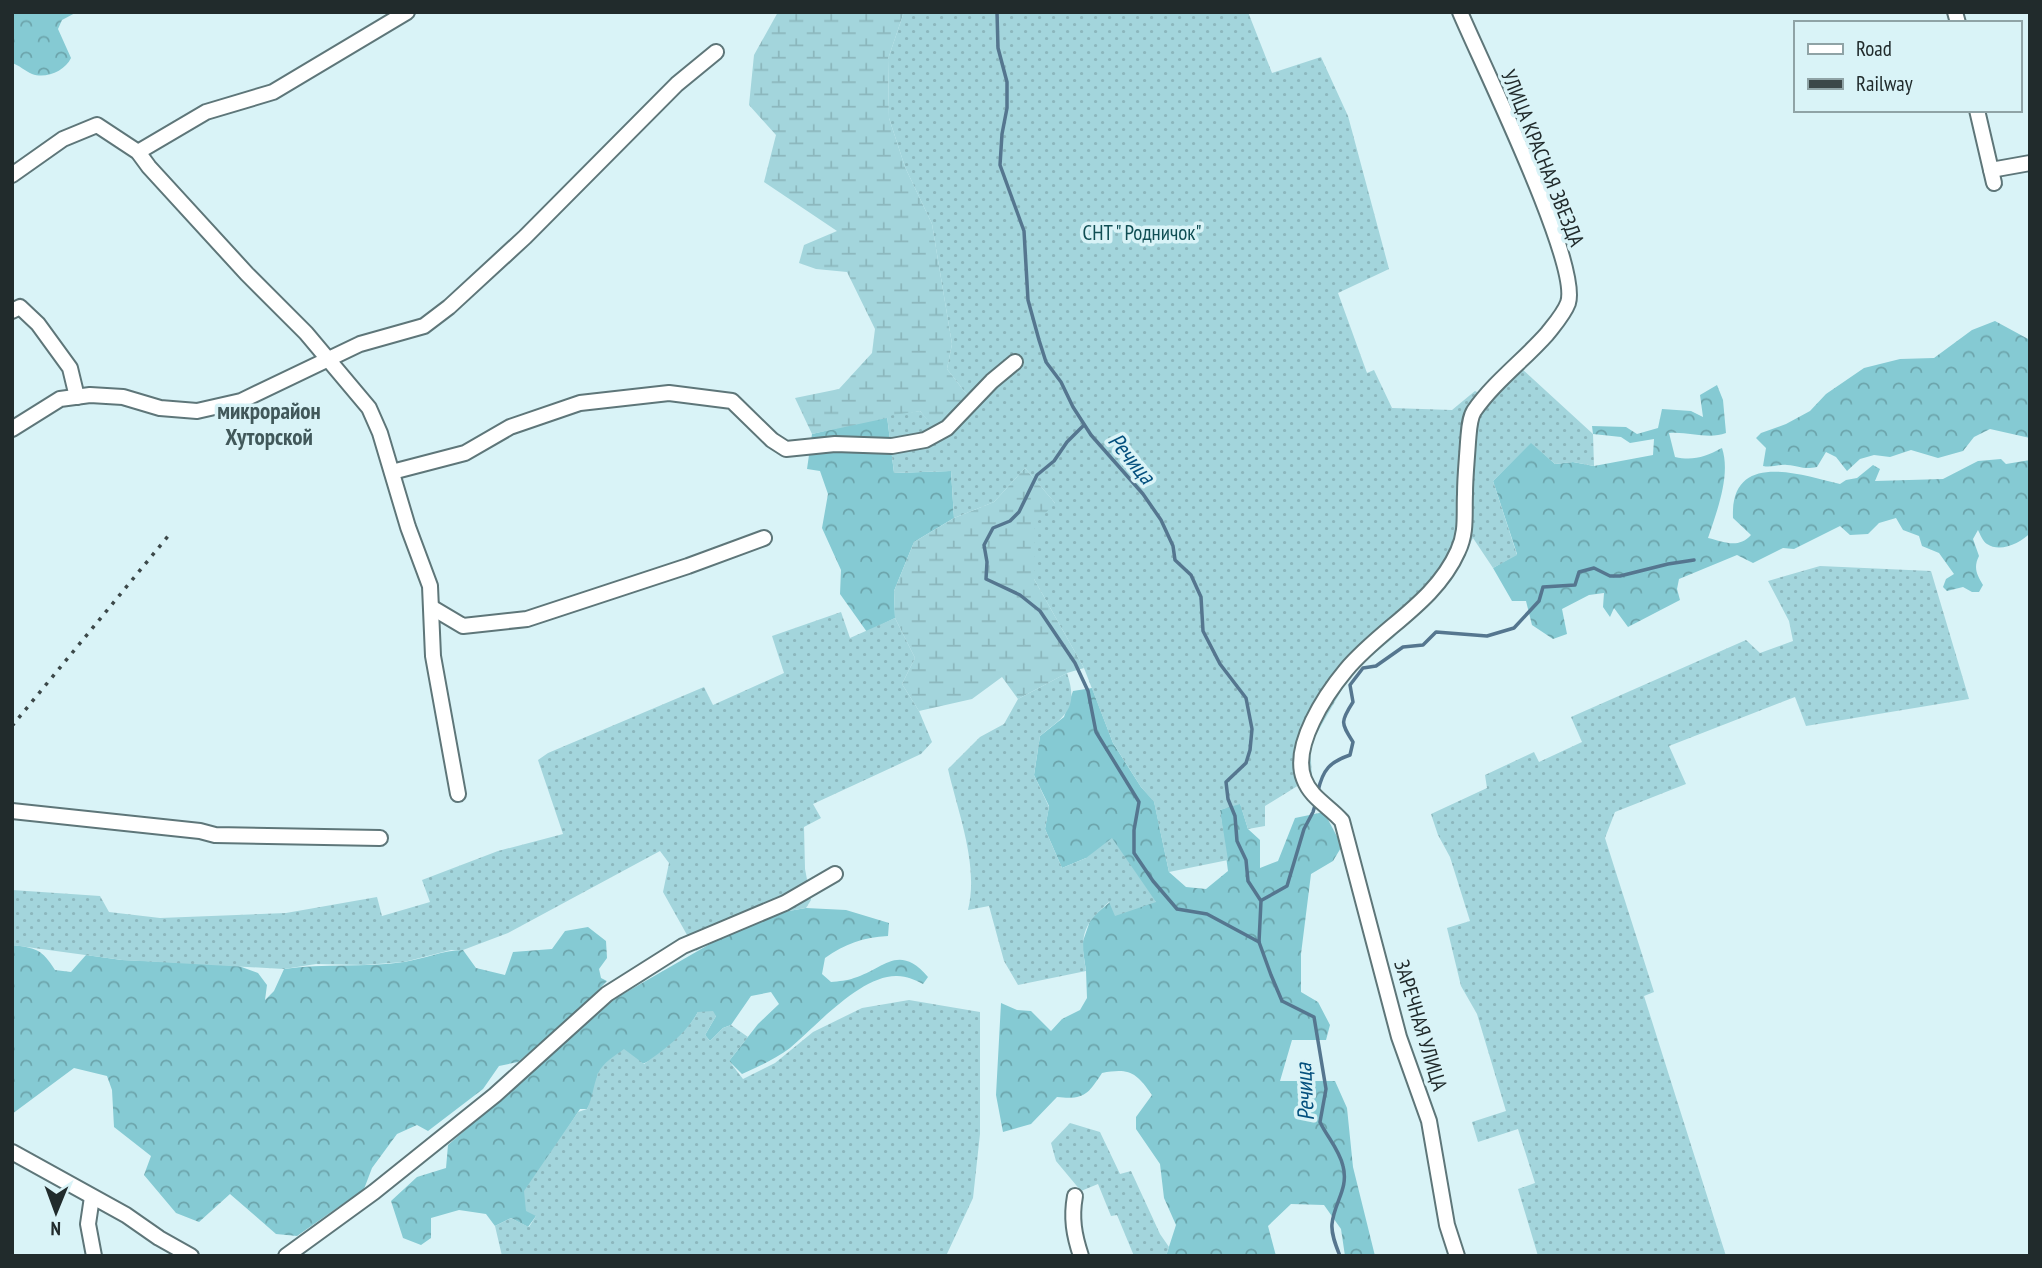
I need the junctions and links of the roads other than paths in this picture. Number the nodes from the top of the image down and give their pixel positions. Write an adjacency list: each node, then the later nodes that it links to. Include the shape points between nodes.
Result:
1 (407, 12): 5 (street, via 273,92 206,112)
2 (1460, 12): 17 (street, УЛИЦА КРАСНАЯ ЗВЕЗДА, via 1548,214 1569,286 1568,303 1472,413 1466,531 1443,578 1347,669 1306,735 1300,758 1303,778 1314,797)
3 (716, 52): 9 (street, via 677,84 583,181 449,307 424,326 360,344)
4 (1977, 112): 6 (street, via 1992,177)
5 (138, 152): 7 (street, via 97,125 63,139); 9 (street)
6 (2030, 163)
7 (12, 175)
8 (12, 311): 11 (street, via 20,307 38,324 70,368)
9 (328, 361): 11 (street, via 241,401 197,411 160,408 123,397); 13 (street, via 369,408)
10 (1015, 362): 13 (street, via 947,428 925,440 892,446 835,444 786,449 733,401 669,393 580,403 510,427 465,453)
11 (77, 397): 12 (street, via 60,399)
12 (12, 429)
13 (392, 471): 15 (street, via 430,586)
14 (764, 538): 15 (street, via 527,619 463,626)
15 (431, 607): 16 (street, via 433,656)
16 (457, 794)
17 (1333, 810): 28 (street, ЗАРЕЧНАЯ УЛИЦА, via 1342,821 1399,1037 1429,1121)
18 (12, 811): 19 (street, via 215,835)
19 (380, 838)
20 (835, 874): 26 (street, via 785,904 683,946 607,993 495,1095)
21 (12, 1152): 23 (street)
22 (1075, 1196): 27 (street, via 1074,1234)
23 (92, 1197): 24 (street, via 88,1224); 25 (street)
24 (94, 1256)
25 (191, 1256)
26 (286, 1256)
27 (1081, 1256)
28 (1457, 1256)

